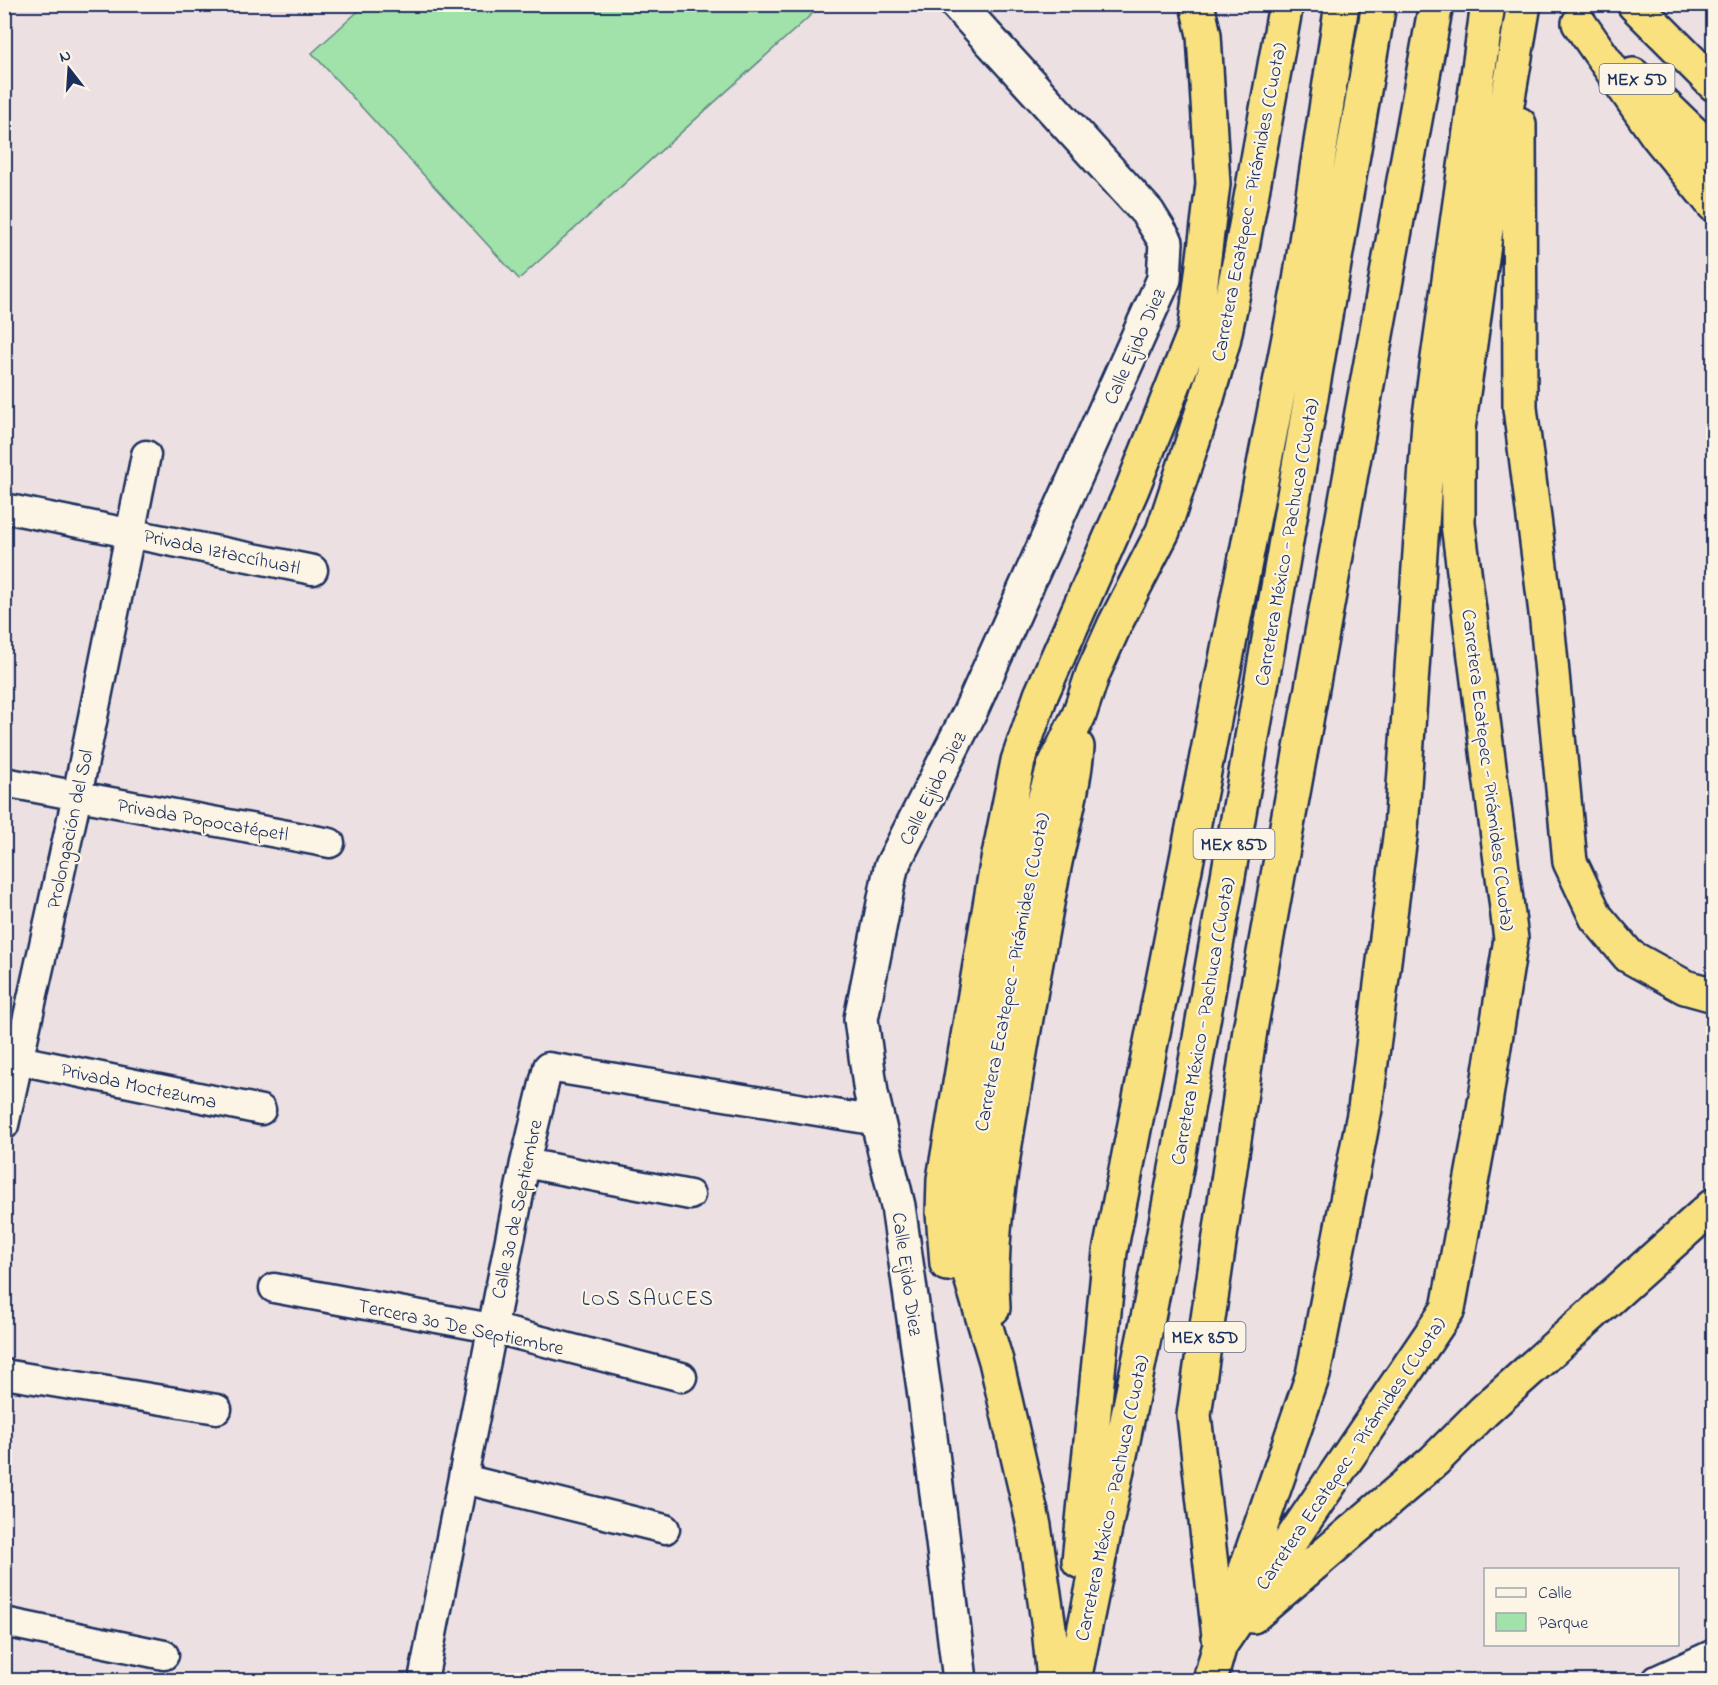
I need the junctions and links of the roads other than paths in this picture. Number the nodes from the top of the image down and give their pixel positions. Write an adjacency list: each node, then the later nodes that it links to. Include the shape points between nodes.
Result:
1 (957, 4): 25 (main road, Calle Ejido Diez, via 1148,213 1166,242 1164,279 970,712 891,868 861,1018)
2 (1197, 4): 36 (highway, via 1204,35 1213,184 1195,331 1132,489 1041,695 1018,761 944,1179 948,1271)
3 (1286, 4): 36 (highway, Carretera Ecatepec - Pirámides (Cuota), via 1223,342 1163,531 1115,624 1054,767 1032,837 996,1039 965,1235 969,1272 996,1361)
4 (1342, 4): 45 (highway, via 1300,280 1110,1252)
5 (1379, 4): 46 (highway, Carretera México - Pachuca (Cuota) / MEX 85D, via 1196,1067)
6 (1436, 4): 39 (highway, MEX 85D, via 1250,1030 1194,1415)
7 (1488, 4): 39 (highway, via 1429,422 1401,829 1365,1109 1313,1375)
8 (1524, 4): 11 (highway, Carretera Ecatepec - Pirámides (Cuota))
9 (1634, 4): 12 (highway, MEX 5D)
10 (1570, 14): 13 (highway, MEX 5D); 14 (highway)
11 (1519, 37): 22 (highway, via 1520,408 1547,621 1570,862 1596,917 1629,956 1685,987); 39 (highway, Carretera Ecatepec - Pirámides (Cuota), via 1488,216 1458,429 1458,524 1511,939 1448,1309)
12 (1713, 84)
13 (1713, 153)
14 (1713, 205)
15 (147, 455): 17 (street, Prolongación del Sol)
16 (4, 508): 17 (street, Privada Iztaccíhuatl)
17 (132, 532): 18 (street, Privada Iztaccíhuatl); 20 (street, Prolongación del Sol)
18 (313, 570)
19 (4, 782): 20 (street, Privada Popocatépetl)
20 (76, 796): 21 (street, Privada Popocatépetl); 23 (street, Prolongación del Sol)
21 (330, 843)
22 (1713, 995)
23 (11, 1058): 24 (street, Privada Moctezuma); 26 (street, Prolongación del Sol)
24 (261, 1110)
25 (878, 1121): 27 (street, Calle 30 de Septiembre, via 548,1067); 43 (main road, Calle Ejido Diez, via 898,1206)
26 (4, 1125)
27 (525, 1163): 28 (street); 31 (street, Calle 30 de Septiembre)
28 (690, 1195)
29 (1713, 1205): 39 (highway, via 1484,1411 1434,1461)
30 (274, 1288): 31 (street, Tercera 30 De Septiembre)
31 (491, 1328): 33 (street, Tercera 30 De Septiembre); 35 (street, Calle 30 de Septiembre)
32 (4, 1374): 34 (street)
33 (682, 1377)
34 (217, 1409)
35 (464, 1479): 37 (street); 42 (street, Calle 30 de Septiembre)
36 (1034, 1526): 44 (highway, Carretera Ecatepec - Pirámides (Cuota))
37 (665, 1528)
38 (4, 1622): 40 (street)
39 (1220, 1645): 47 (highway, MEX 85D)
40 (164, 1655)
41 (1708, 1664): 48 (street)
42 (423, 1680)
43 (960, 1680)
44 (1054, 1680)
45 (1067, 1680)
46 (1074, 1680)
47 (1210, 1680)
48 (1657, 1680)

